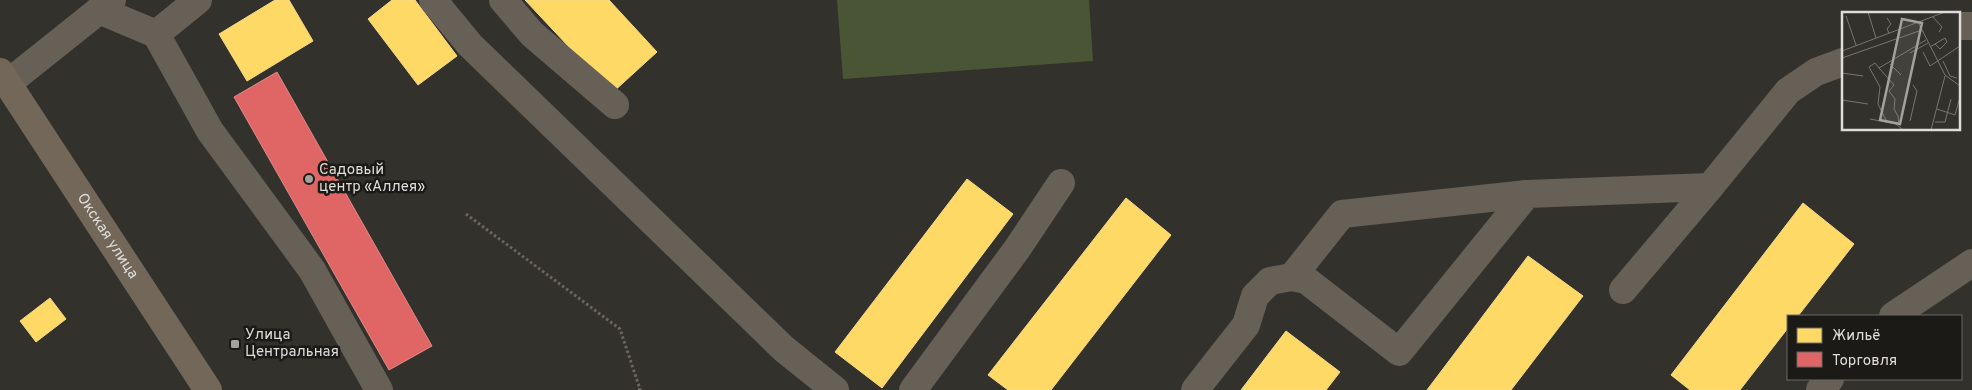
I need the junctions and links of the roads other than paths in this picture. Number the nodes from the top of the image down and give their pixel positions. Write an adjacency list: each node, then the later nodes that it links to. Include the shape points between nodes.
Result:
1 (198, 0): 5 (street)
2 (433, 0): 19 (street, via 470,45 776,342)
3 (503, 0): 8 (street, via 532,34)
4 (106, 5): 5 (street); 7 (street)
5 (156, 34): 18 (street, via 210,131 312,270)
6 (1842, 62): 10 (street, via 1816,72 1788,92)
7 (4, 77): 17 (main road, Окская улица)
8 (615, 105)
9 (1061, 183): 20 (street)
10 (1710, 187): 11 (street); 14 (street)
11 (1527, 194): 13 (street, via 1342,214); 13 (street, via 1399,352 1306,280)
12 (1972, 263): 15 (street)
13 (1292, 278): 21 (street, via 1270,281 1255,296 1246,325)
14 (1623, 290)
15 (1894, 315)
16 (1829, 380): 22 (street)
17 (208, 390)
18 (379, 390)
19 (835, 390)
20 (912, 390)
21 (1195, 390)
22 (1820, 390)

